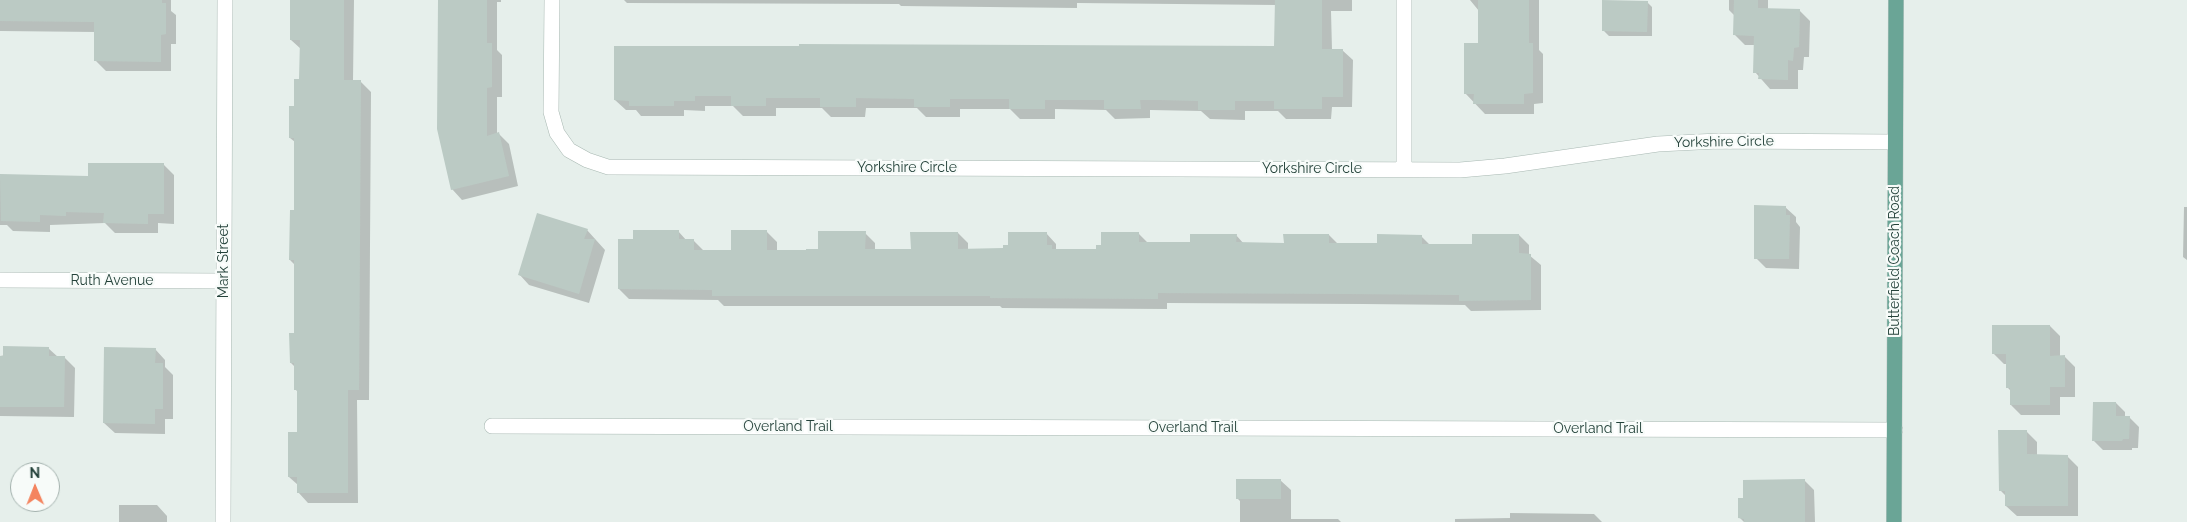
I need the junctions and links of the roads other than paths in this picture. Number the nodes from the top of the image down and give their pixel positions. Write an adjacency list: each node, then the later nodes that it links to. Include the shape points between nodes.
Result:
1 (225, 0): 8 (street, Mark Street)
2 (552, 0): 6 (street, Yorkshire Circle, via 551,112 557,133 569,150 608,167)
3 (1404, 0): 6 (street)
4 (1896, 0): 5 (main road, Butterfield Coach Road)
5 (1895, 142): 6 (street, Yorkshire Circle, via 1658,144 1506,166); 10 (main road, Butterfield Coach Road)
6 (1404, 170)
7 (0, 280): 8 (street, Ruth Avenue)
8 (224, 281): 11 (street, Mark Street)
9 (492, 426): 10 (street, Overland Trail)
10 (1895, 430): 12 (main road, Butterfield Coach Road)
11 (223, 522)
12 (1894, 522)

